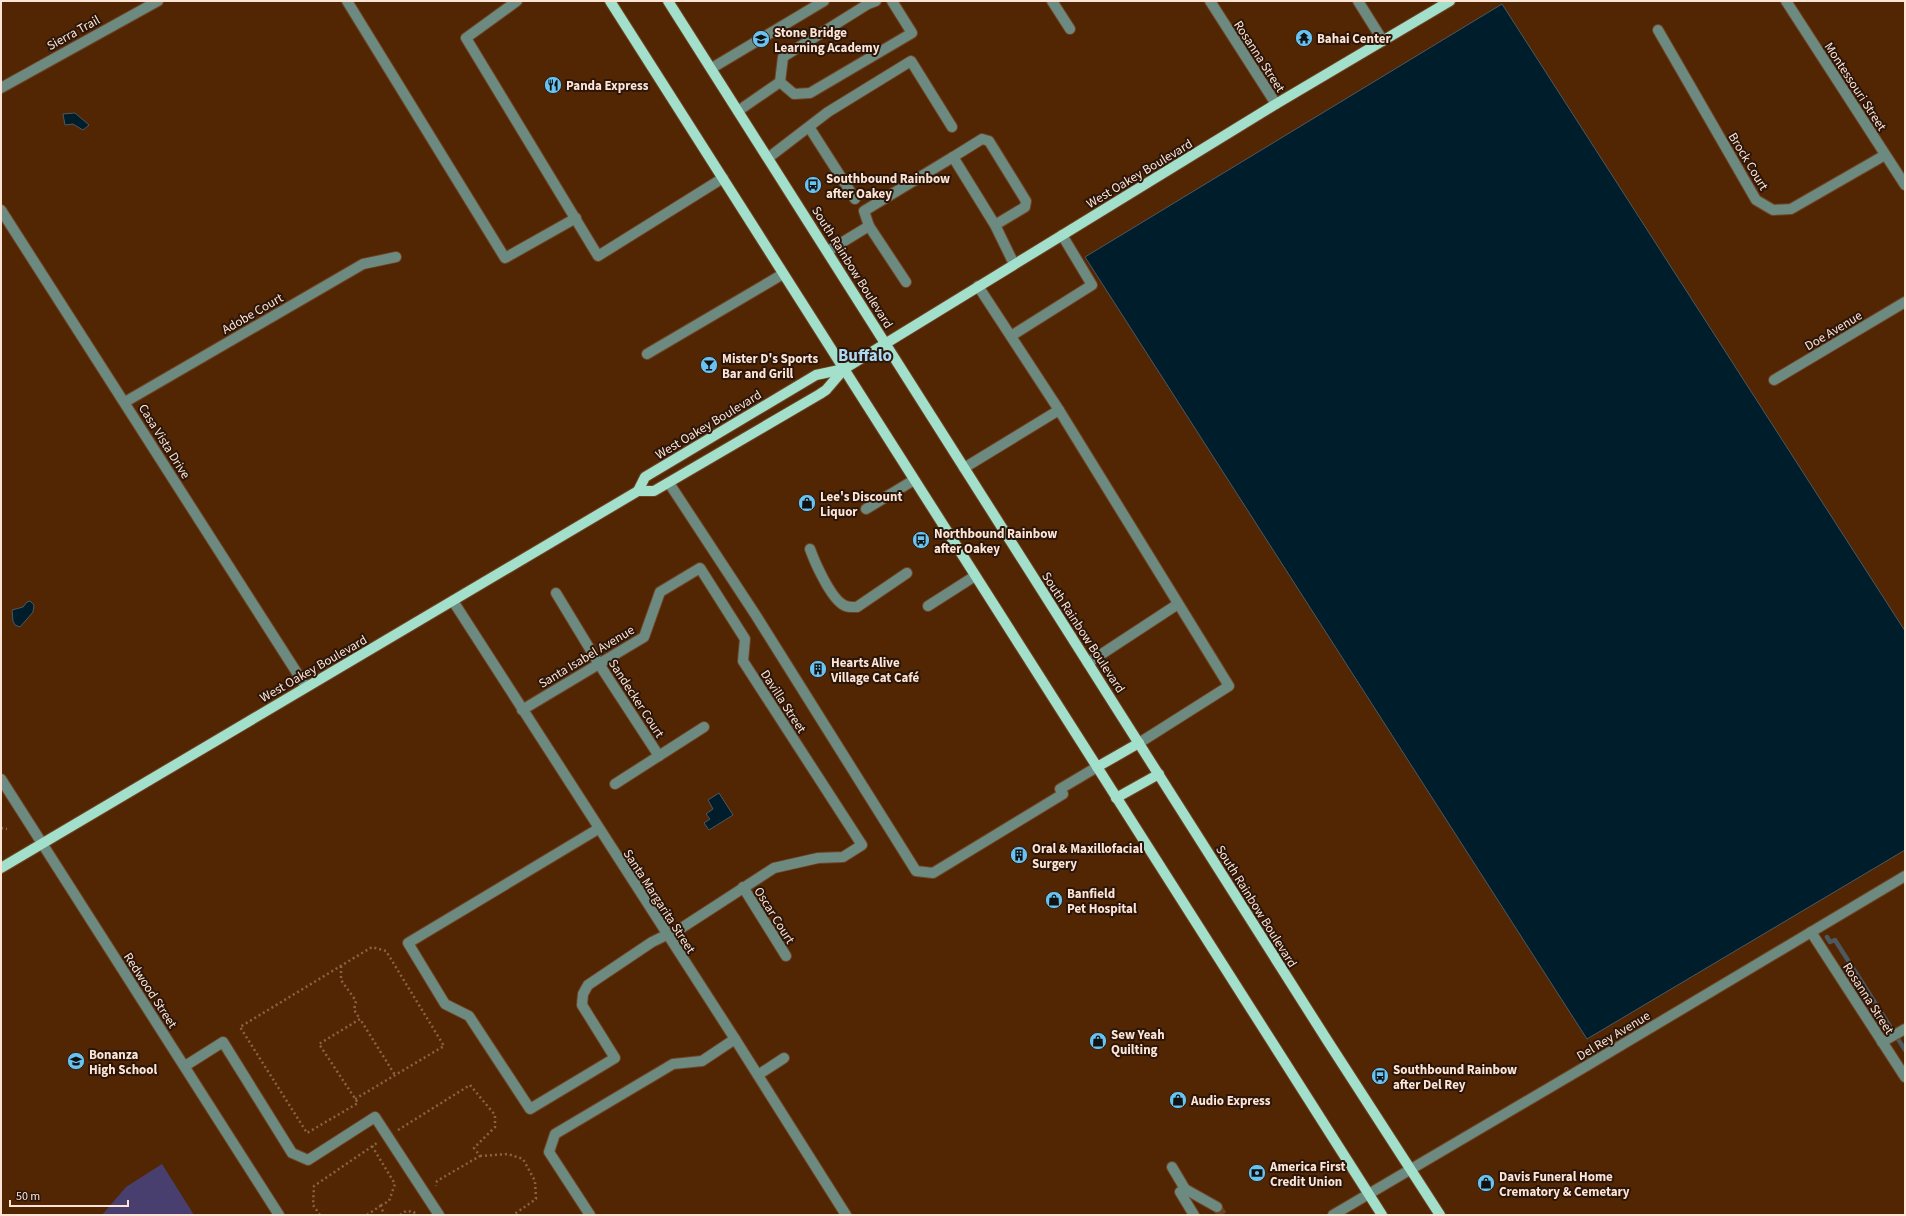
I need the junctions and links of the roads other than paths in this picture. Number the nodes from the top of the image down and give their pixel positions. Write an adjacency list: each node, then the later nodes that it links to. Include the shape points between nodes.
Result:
1 (158, 1): 19 (street, Sierra Trail)
2 (348, 1): 31 (street, via 505,258)
3 (517, 1): 31 (street, via 466,38)
4 (610, 1): 27 (main road)
5 (668, 1): 17 (main road, South Rainbow Boulevard)
6 (824, 1): 17 (street)
7 (876, 1): 18 (street, via 783,57)
8 (892, 1): 18 (street, via 912,33 810,93 794,94)
9 (1052, 1): 14 (street)
10 (1210, 1): 20 (street, Rosanna Street)
11 (1358, 1): 16 (street)
12 (1450, 1): 16 (main road, West Oakey Boulevard)
13 (1786, 1): 24 (street, Montessouri Street)
14 (1070, 29)
15 (1658, 30): 24 (street, Brock Court, via 1756,200 1773,210 1791,209)
16 (1383, 41): 20 (main road, West Oakey Boulevard)
17 (712, 68): 21 (main road, South Rainbow Boulevard)
18 (780, 82): 21 (street)
19 (1, 88)
20 (1276, 104): 34 (main road, West Oakey Boulevard)
21 (738, 111): 26 (main road, South Rainbow Boulevard)
22 (809, 127): 23 (street, via 828,112 911,61); 26 (street); 29 (street)
23 (952, 127)
24 (1885, 155): 28 (street, Montessouri Street)
25 (953, 157): 32 (street); 32 (street, via 982,139 989,141 1022,194 1026,207); 33 (street, via 864,211)
26 (768, 158): 35 (main road, South Rainbow Boulevard)
27 (723, 178): 31 (street, via 598,256); 38 (main road)
28 (1905, 185)
29 (855, 199)
30 (1, 210): 47 (street, Casa Vista Drive)
31 (576, 218)
32 (995, 225): 37 (street)
33 (869, 226): 35 (street); 39 (street)
34 (1062, 235): 37 (main road, West Oakey Boulevard); 42 (street, via 1092,285)
35 (828, 251): 43 (main road, South Rainbow Boulevard)
36 (396, 256): 47 (street, Adobe Court, via 363,264)
37 (1014, 264): 40 (main road, West Oakey Boulevard)
38 (783, 274): 44 (street); 45 (main road)
39 (906, 282)
40 (978, 286): 42 (street); 43 (main road, West Oakey Boulevard)
41 (1905, 302): 46 (street, Doe Avenue)
42 (1010, 336): 48 (street)
43 (886, 343): 45 (main road, West Oakey Boulevard); 49 (main road, South Rainbow Boulevard)
44 (647, 354)
45 (844, 369): 50 (main road); 51 (main road, West Oakey Boulevard, via 826,390); 52 (main road, West Oakey Boulevard, via 816,375 726,428 645,477)
46 (1774, 380)
47 (124, 402): 64 (street, Casa Vista Drive)
48 (1059, 410): 49 (street); 60 (street)
49 (964, 468): 62 (main road, South Rainbow Boulevard)
50 (914, 480): 53 (street); 57 (main road)
51 (669, 483): 52 (main road, West Oakey Boulevard, via 654,491); 69 (street, via 755,614 916,871 933,874 1063,794 1060,789)
52 (638, 491): 59 (main road, West Oakey Boulevard)
53 (866, 509)
54 (810, 549): 56 (street, via 817,567 836,598 849,607 857,607)
55 (700, 568): 63 (street, Santa Isabel Avenue, via 660,592 644,637); 78 (street, Davilla Street, via 745,639 743,661 862,845 843,857 818,858 774,868)
56 (907, 573)
57 (975, 576): 61 (street); 69 (main road)
58 (556, 594): 63 (street, Sandecker Court)
59 (453, 601): 64 (main road, West Oakey Boulevard); 65 (street, Santa Margarita Street)
60 (1178, 604): 62 (street); 67 (street, via 1229,686)
61 (928, 606)
62 (1088, 663): 67 (main road, South Rainbow Boulevard)
63 (599, 664): 65 (street, Santa Isabel Avenue); 68 (street, Sandecker Court)
64 (306, 687): 75 (main road, West Oakey Boulevard)
65 (522, 710): 74 (street, Santa Margarita Street)
66 (704, 727): 68 (street, Sandecker Court)
67 (1140, 743): 69 (main road); 70 (main road, South Rainbow Boulevard)
68 (659, 756): 72 (street, Sandecker Court)
69 (1097, 767): 73 (main road)
70 (1159, 774): 73 (main road); 90 (main road, South Rainbow Boulevard)
71 (1, 779): 75 (street, Redwood Street)
72 (615, 784)
73 (1116, 798): 92 (main road)
74 (598, 829): 80 (street, Santa Margarita Street); 80 (street, via 408,943 445,1004 469,1016 530,1109 615,1058 582,1005 583,994 588,985 652,942)
75 (42, 844): 76 (main road, West Oakey Boulevard); 86 (street, Redwood Street)
76 (1, 868)
77 (1905, 876): 79 (street, Del Rey Avenue)
78 (743, 888): 80 (street); 81 (street, Oscar Court)
79 (1811, 932): 84 (street, Rosanna Street); 90 (street, Del Rey Avenue)
80 (668, 935): 83 (street, Santa Margarita Street)
81 (786, 956)
82 (1905, 1029): 84 (street)
83 (735, 1040): 87 (street, Santa Margarita Street); 96 (street, via 702,1061 673,1064 555,1134 549,1152)
84 (1882, 1042): 88 (street, Rosanna Street)
85 (784, 1058): 87 (street)
86 (185, 1066): 94 (street, Redwood Street); 95 (street, via 223,1042 292,1153 308,1160 375,1117)
87 (758, 1075): 97 (street, Santa Margarita Street)
88 (1905, 1077)
89 (1172, 1166): 91 (street)
90 (1412, 1170): 92 (street, Del Rey Avenue); 101 (main road, South Rainbow Boulevard)
91 (1186, 1189): 93 (street); 98 (street, via 1180,1192)
92 (1369, 1194): 99 (street, Del Rey Avenue); 100 (main road)
93 (1217, 1207)
94 (279, 1215)
95 (439, 1215)
96 (590, 1215)
97 (846, 1215)
98 (1194, 1215)
99 (1333, 1215)
100 (1382, 1215)
101 (1440, 1215)

